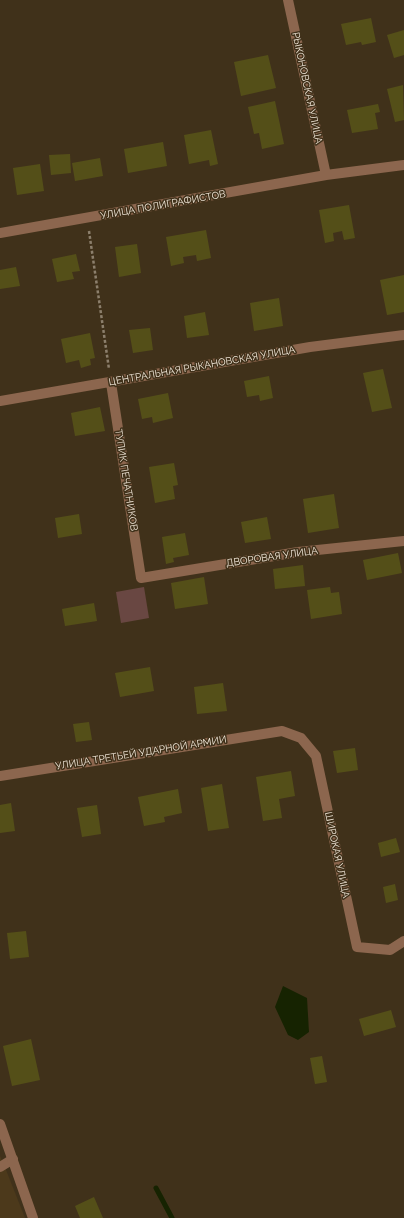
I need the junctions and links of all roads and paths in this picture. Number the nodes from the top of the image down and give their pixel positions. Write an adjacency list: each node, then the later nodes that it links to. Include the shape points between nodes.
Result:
1 (288, 0): 3 (street, РЫКОНОВСКАЯ УЛИЦА)
2 (404, 165): 3 (street, УЛИЦА ПОЛИГРАФИСТОВ)
3 (326, 175): 4 (street, УЛИЦА ПОЛИГРАФИСТОВ)
4 (88, 219): 5 (street, УЛИЦА ПОЛИГРАФИСТОВ); 7 (path)
5 (0, 233)
6 (404, 335): 7 (street, ЦЕНТРАЛЬНАЯ РЫКАНОВСКАЯ УЛИЦА, via 310,347)
7 (111, 383): 8 (street, ЦЕНТРАЛЬНАЯ РЫКАНОВСКАЯ УЛИЦА); 10 (street, ТУПИК ПЕЧАТНИКОВ)
8 (0, 401)
9 (404, 541): 10 (street, ДВОРОВАЯ УЛИЦА, via 298,552)
10 (142, 578)
11 (282, 731): 12 (street, УЛИЦА ТРЕТЬЕЙ УДАРНОЙ АРМИИ); 13 (street, ШИРОКАЯ УЛИЦА, via 301,738 316,756 357,947 390,950)
12 (0, 776)
13 (404, 941)
14 (0, 1124): 15 (street)
15 (13, 1159): 16 (street); 17 (street)
16 (0, 1167)
17 (33, 1218)

